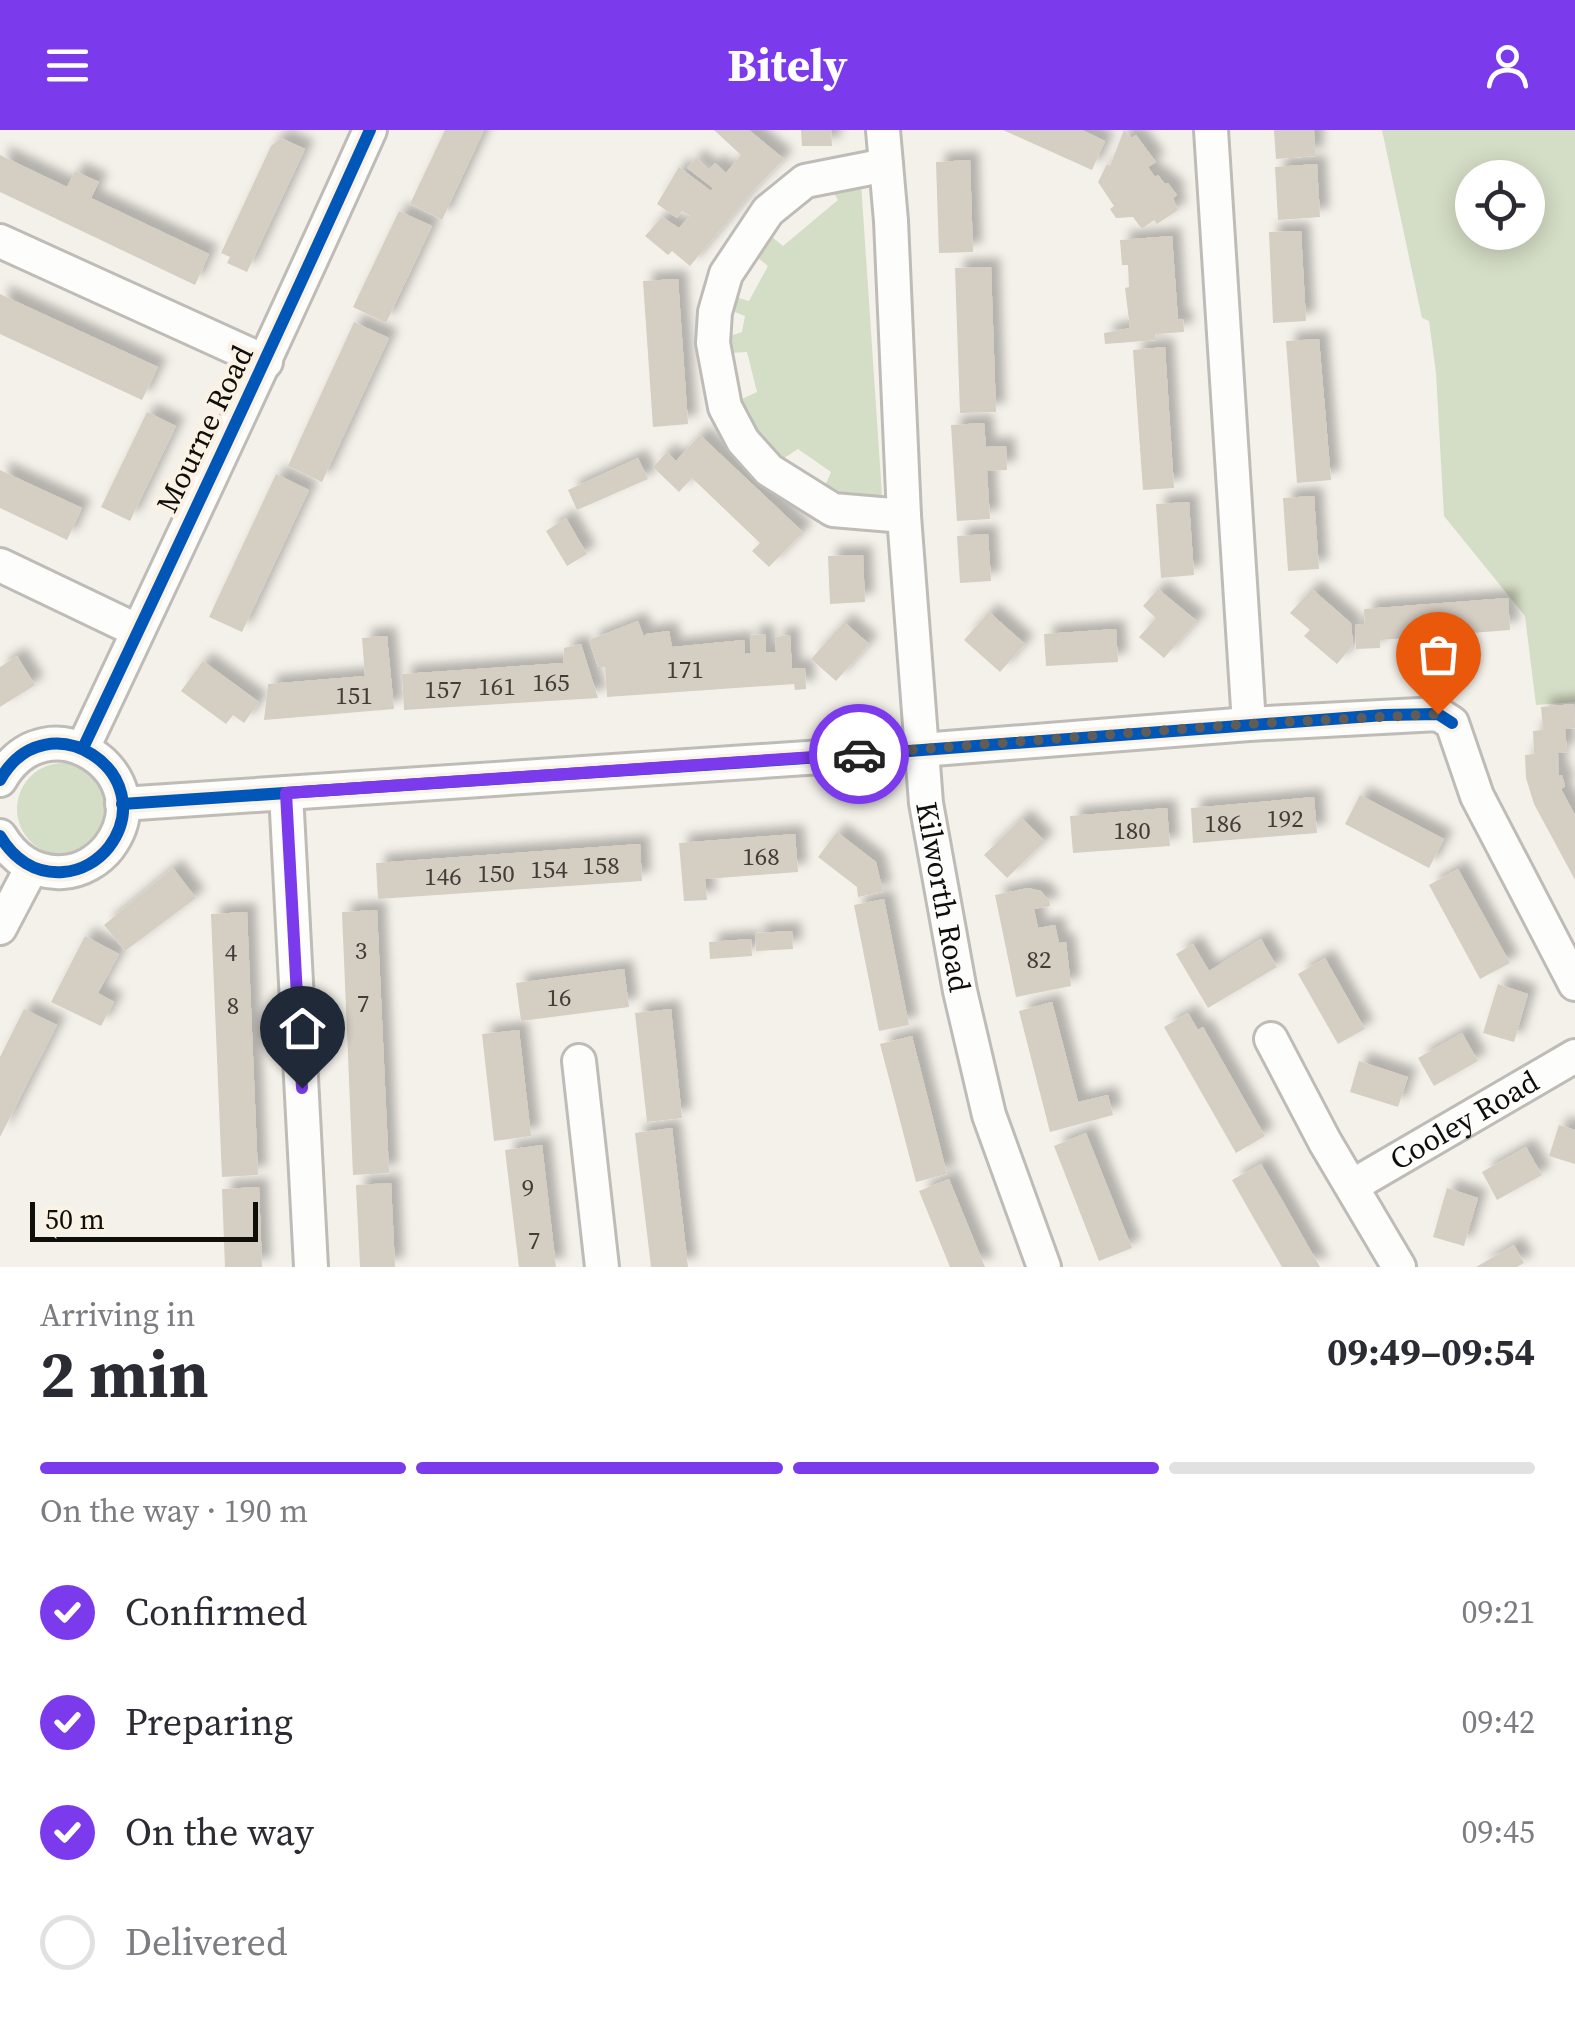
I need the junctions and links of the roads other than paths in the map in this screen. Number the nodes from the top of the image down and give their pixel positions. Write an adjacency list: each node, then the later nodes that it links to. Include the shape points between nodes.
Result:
1 (370, 130): 6 (street, Mourne Road)
2 (883, 130): 4 (street, Kilworth Road)
3 (1211, 130): 10 (street)
4 (886, 164): 7 (street, Kilworth Road); 7 (street, via 805,181 768,211 726,274 713,342 724,407 743,442 770,470 833,510)
5 (0, 241): 6 (street)
6 (266, 362): 9 (street, Mourne Road)
7 (904, 516): 12 (street, Kilworth Road)
8 (0, 565): 9 (street)
9 (136, 630): 11 (street, Mourne Road)
10 (1249, 724): 12 (street); 19 (street, via 1420,714 1452,723 1477,796)
11 (83, 748): 13 (street, via 36,747); 15 (street, via 110,770)
12 (920, 750): 14 (street); 26 (street, Kilworth Road, via 938,878 989,1116)
13 (0, 780)
14 (286, 793): 15 (street); 24 (street)
15 (122, 804): 17 (street, via 118,832 101,856 76,870)
16 (0, 836): 17 (street)
17 (32, 867): 18 (street)
18 (0, 928)
19 (1575, 984)
20 (1271, 1039): 23 (street)
21 (1575, 1056): 23 (street, Cooley Road)
22 (579, 1061): 25 (street)
23 (1352, 1186): 27 (street)
24 (310, 1267)
25 (602, 1267)
26 (1044, 1267)
27 (1399, 1267)

